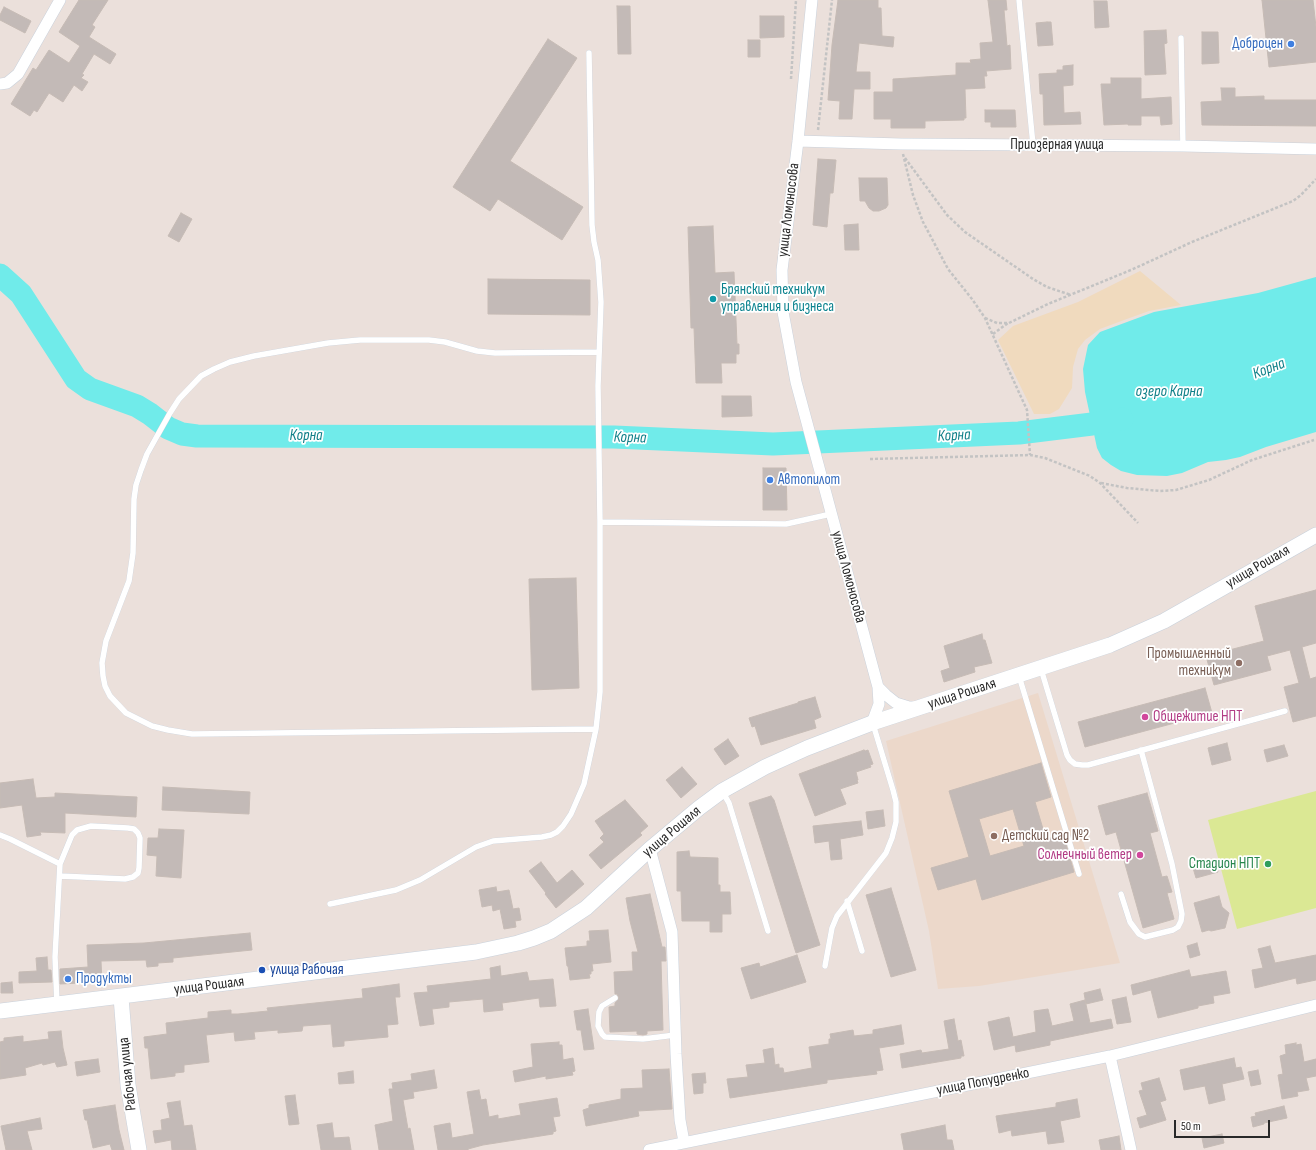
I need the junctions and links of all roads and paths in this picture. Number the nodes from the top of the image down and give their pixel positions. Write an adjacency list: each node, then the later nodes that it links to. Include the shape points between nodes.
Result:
1 (60, 0): 8 (street, via 18,74 7,83)
2 (796, 0): 9 (path)
3 (812, 0): 11 (street, улица Ломоносова)
4 (832, 0): 10 (path)
5 (1019, 0): 13 (lane)
6 (1181, 38): 14 (lane)
7 (589, 53): 22 (lane, via 592,225 601,302)
8 (0, 84)
9 (791, 86)
10 (818, 130)
11 (798, 141): 12 (street, Приозёрная улица); 27 (street, улица Ломоносова, via 784,251 783,312 790,352)
12 (901, 144): 13 (street, Приозёрная улица); 16 (path)
13 (1033, 145): 14 (street, Приозёрная улица)
14 (1183, 146): 15 (street, Приозёрная улица)
15 (1316, 149)
16 (903, 156): 18 (path, via 946,215 965,232 1033,280); 19 (path, via 923,222 948,269)
17 (1316, 179): 18 (path, via 1293,201 1214,232)
18 (1071, 295): 20 (path)
19 (985, 318): 20 (path); 21 (path)
20 (1009, 323): 21 (path)
21 (993, 334): 24 (path, via 1027,410)
22 (598, 352): 28 (lane); 37 (lane, via 495,353 445,342 360,340 254,356 230,362 201,376 179,399 154,439 136,485 129,581 106,641 102,664 105,686 110,696 126,713 152,726 192,734)
23 (1314, 440): 26 (path, via 1252,460 1209,480 1176,490 1127,488)
24 (1030, 455): 25 (path); 26 (path, via 1060,463)
25 (870, 459)
26 (1100, 482): 29 (path)
27 (831, 514): 28 (lane, via 786,524); 33 (street, улица Ломоносова)
28 (600, 522): 37 (lane, via 600,692)
29 (1138, 523)
30 (1316, 535): 31 (main road, улица Рошаля, via 1157,624 1110,645)
31 (1041, 668): 32 (main road, улица Рошаля); 38 (lane, via 1070,760 1075,764 1088,765)
32 (1018, 676): 34 (main road, улица Рошаля); 43 (lane)
33 (878, 687): 34 (street, via 896,703 909,707); 36 (street, улица Ломоносова, via 879,704)
34 (923, 707): 36 (main road, улица Рошаля)
35 (1285, 711): 38 (lane)
36 (872, 723): 39 (main road, улица Рошаля, via 780,760); 46 (lane, via 896,802 896,822 886,853)
37 (596, 729): 47 (lane, via 584,784 571,814 558,832 542,837 493,841 476,847 420,880 396,890)
38 (1141, 750): 45 (lane, via 1172,864 1182,914 1181,922 1174,930 1145,937 1139,934 1130,922)
39 (722, 791): 41 (main road, улица Рошаля); 48 (lane, via 729,803)
40 (0, 835): 42 (lane)
41 (650, 849): 51 (main road, улица Рошаля, via 586,908 551,931 518,943 476,952); 56 (street, via 672,932)
42 (60, 864): 44 (lane); 44 (lane, via 72,835 77,830 91,826 128,828 138,833 140,838 139,868 133,878)
43 (1079, 874)
44 (60, 876): 53 (lane, via 54,956)
45 (1121, 894)
46 (847, 901): 49 (lane); 50 (lane, via 832,928)
47 (330, 904)
48 (768, 932)
49 (862, 951)
50 (825, 966)
51 (121, 997): 53 (main road, улица Рошаля); 59 (main road, Рабочая улица, via 128,1084)
52 (615, 998): 56 (lane, via 605,1003 599,1012 598,1026 605,1037 643,1039)
53 (57, 1004): 55 (main road, улица Рошаля)
54 (1316, 1005): 57 (street, улица Попудренко)
55 (0, 1011)
56 (675, 1035): 58 (street, via 678,1095)
57 (1110, 1056): 58 (street, улица Попудренко); 61 (street)
58 (684, 1142): 60 (street, улица Попудренко)
59 (139, 1150)
60 (649, 1150)
61 (1131, 1150)

